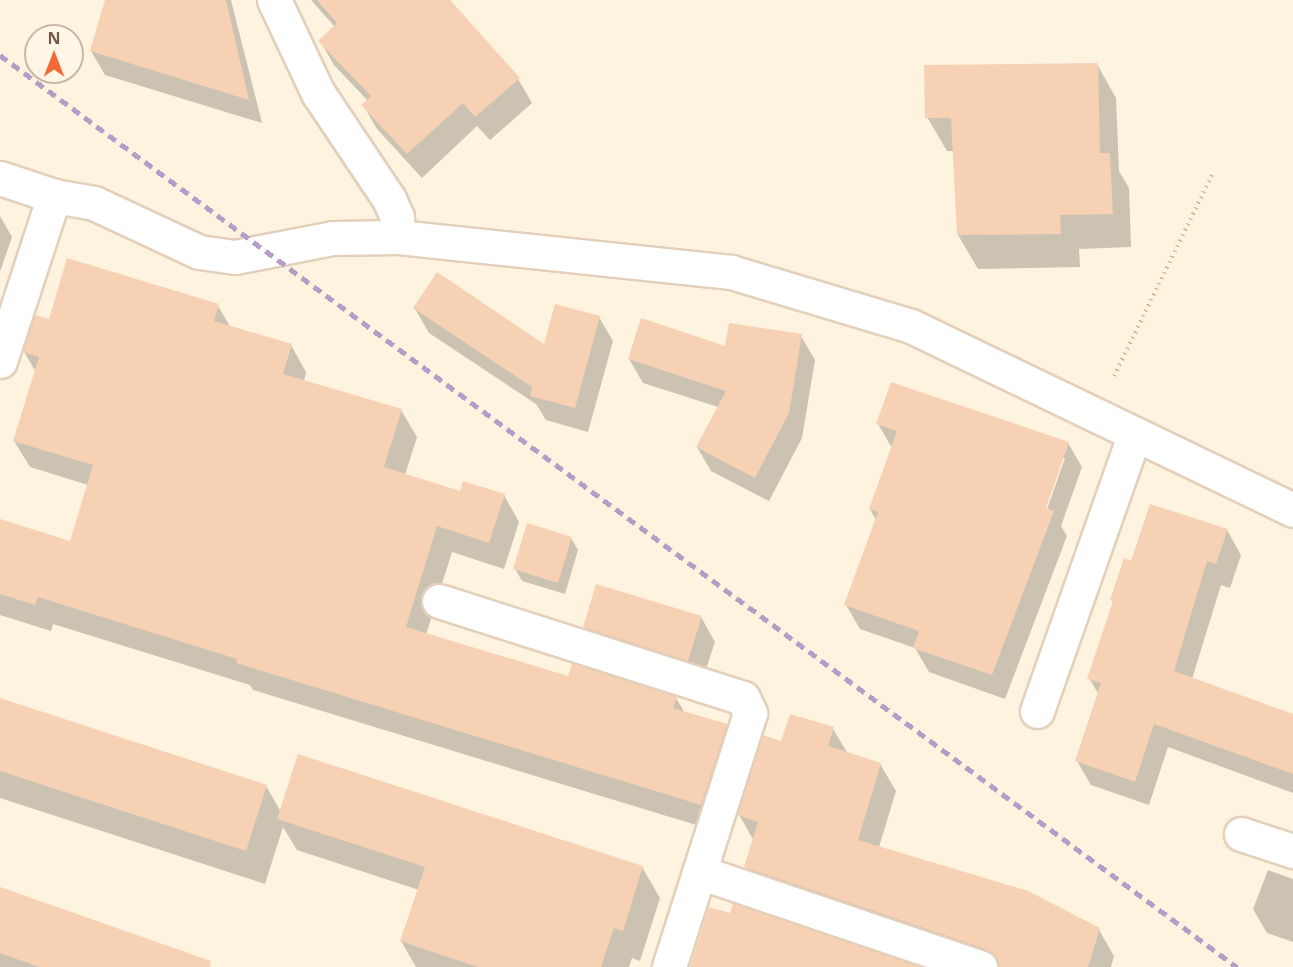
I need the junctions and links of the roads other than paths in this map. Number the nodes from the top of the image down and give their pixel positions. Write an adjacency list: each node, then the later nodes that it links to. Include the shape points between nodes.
1 (274, 0): 4 (street, via 318,93 389,199 397,217)
2 (0, 178): 3 (street)
3 (54, 196): 4 (street, via 94,203 199,252 235,256 333,238); 5 (street)
4 (398, 237): 6 (street, via 731,272 911,326)
5 (0, 362)
6 (1134, 436): 7 (street); 9 (street)
7 (1293, 510)
8 (439, 602): 12 (street, via 743,698 750,713)
9 (1037, 711)
10 (1241, 834): 11 (street)
11 (1293, 850)
12 (699, 873): 13 (street); 14 (street)
13 (669, 967)
14 (980, 967)

